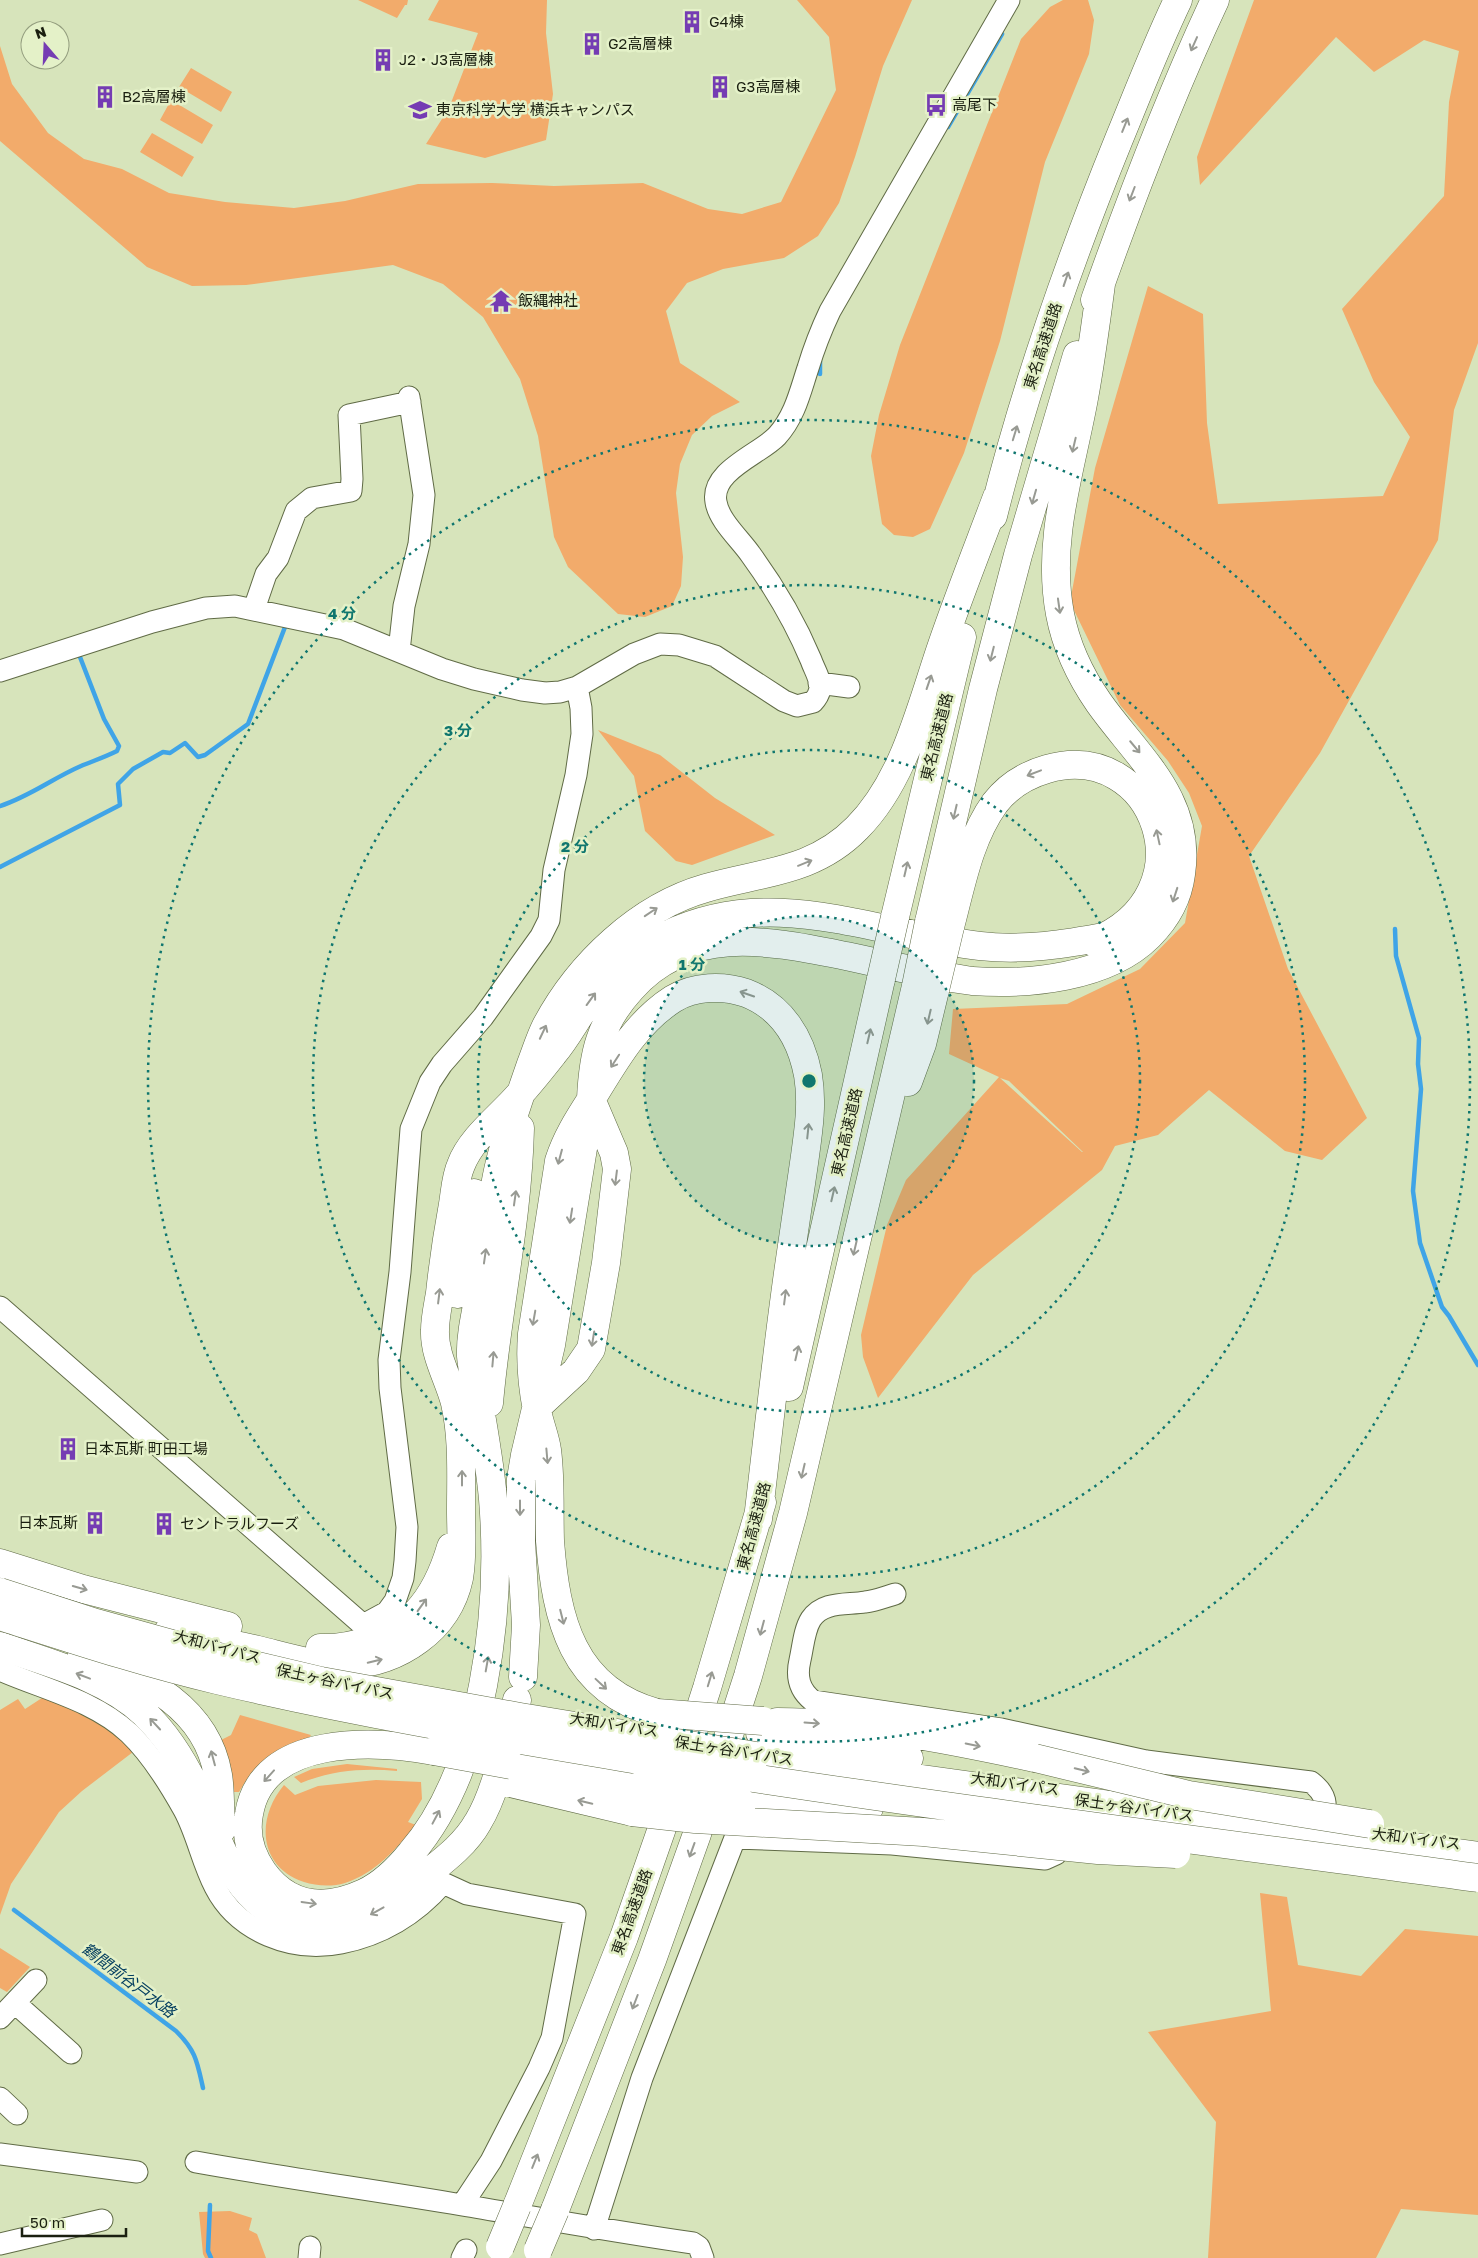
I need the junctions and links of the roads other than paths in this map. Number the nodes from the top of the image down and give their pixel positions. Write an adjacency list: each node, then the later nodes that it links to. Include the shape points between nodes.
1 (1009, 0): 9 (street, via 834,304 820,333 790,420 766,446 732,468 717,489 718,512 793,620)
2 (1178, 0): 5 (highway, 東名高速道路, one-way to 2, via 1040,353 1078,244)
3 (1215, 0): 4 (highway, one-way to 4, via 1164,114)
4 (1101, 284): 12 (highway, one-way to 12, via 1018,554 984,689); 14 (highway, one-way to 14, via 1084,398 1061,503 1056,556 1057,594 1068,646 1080,672 1099,703 1159,780 1173,805 1181,830 1184,857 1180,881 1168,912 1140,944 1120,957 1056,978 1024,981 950,978 770,942 723,942 681,952 640,978 606,1022 596,1047)
5 (998, 497): 13 (highway, one-way to 5, via 548,1022 589,966 633,925 686,894 786,870 810,861 835,847 870,815 883,797 914,728 961,590); 21 (highway, 東名高速道路, one-way to 5, bridge, via 939,728)
6 (254, 609): 7 (street, via 344,629); 7 (street, via 296,511 312,498 351,491 349,415 409,400 424,494 419,544 404,606); 8 (street, via 235,606 206,608)
7 (399, 651): 10 (street, via 442,669 515,689 545,693)
8 (0, 671)
9 (819, 683): 10 (street, via 813,702 797,706 715,656 679,645 660,644 634,654); 11 (street)
10 (577, 687): 15 (street, via 582,734 554,870 549,920 483,1017 430,1082 411,1129 390,1360 390,1388 407,1527 403,1578 395,1601 386,1612 363,1625)
11 (849, 687)
12 (940, 925): 13 (highway, one-way to 12, via 610,977 646,946 696,923 745,912 779,912 825,916 956,943 1019,949 1109,936 1142,909 1153,890 1161,854 1158,833 1150,813 1128,783 1099,768 1081,764 1061,765 1030,774 1008,788 982,824); 63 (highway, one-way to 63, bridge, via 870,1184 794,1513 748,1676 655,1951)
13 (520, 1094): 16 (highway, one-way to 13, via 499,1166); 17 (highway, one-way to 13, via 437,1350 435,1331 460,1166 469,1149); 19 (highway, one-way to 13, via 494,1345 519,1168)
14 (591, 1099): 18 (highway, one-way to 18, via 566,1139 559,1161 530,1355); 18 (highway, one-way to 18, via 617,1168 606,1263 591,1349 576,1371); 21 (highway, one-way to 14, via 809,1128 810,1095 804,1057 789,1025 776,1010 750,995 726,988 705,988 680,995 657,1009 618,1056)
15 (0, 1307)
16 (462, 1354): 17 (highway); 19 (highway)
17 (461, 1398): 19 (highway)
18 (536, 1408): 22 (highway, one-way to 22, via 521,1479); 34 (highway, one-way to 34, via 547,1450 555,1585 567,1634 584,1666 610,1692)
19 (473, 1444): 20 (highway, one-way to 19); 36 (highway, one-way to 19, via 310,1752 273,1770 252,1801 248,1819 251,1848 265,1875 293,1899 307,1903 325,1904 365,1893 400,1866 431,1826 448,1795 462,1760 487,1667 496,1578 492,1494)
20 (461, 1510): 23 (highway, one-way to 20, via 83,1589 300,1645 344,1647 384,1634 416,1613 446,1567); 29 (highway, one-way to 20, via 322,1664 348,1665 384,1659 416,1643 449,1606 462,1557)
21 (758, 1520): 62 (highway, 東名高速道路, one-way to 21, bridge, via 617,1955 661,1831)
22 (521, 1541): 33 (highway, via 526,1625); 47 (highway, via 513,1631 490,1747 464,1818)
23 (0, 1563)
24 (0, 1579): 29 (highway, 大和バイパス)
25 (0, 1592): 43 (highway, 保土ヶ谷バイパス, bridge, via 96,1624 219,1657 321,1681 520,1718 756,1756)
26 (895, 1594): 39 (street, via 866,1602 828,1606 817,1612 807,1627 797,1673 800,1685 813,1701 992,1728 1146,1761 1311,1782 1321,1790 1326,1802)
27 (0, 1616): 44 (highway, 保土ヶ谷バイパス, bridge, via 93,1646 214,1679 516,1740 748,1777)
28 (0, 1623): 31 (highway)
29 (155, 1630): 33 (highway, 大和バイパス, via 322,1673 450,1697)
30 (0, 1646): 45 (highway, one-way to 30, via 223,1855 182,1761 157,1726 126,1699 91,1679)
31 (76, 1649): 36 (highway, via 212,1688 314,1712); 45 (highway, one-way to 31, via 224,1838 218,1775 211,1748 188,1712 156,1688)
32 (0, 1670): 58 (street, via 99,1711 129,1733 156,1765 184,1810 216,1889 230,1909 271,1937 309,1947 357,1940 407,1915 443,1883 466,1894 575,1914 552,2038 491,2161)
33 (522, 1696): 34 (highway, 大和バイパス); 47 (highway, via 479,1821 467,1839)
34 (653, 1722): 35 (highway, 大和バイパス)
35 (760, 1734): 39 (highway, 大和バイパス, via 1086,1794); 41 (highway, one-way to 41, bridge, via 815,1723 953,1740 1190,1794)
36 (434, 1750): 37 (highway)
37 (510, 1766): 38 (highway); 38 (highway, one-way to 37)
38 (637, 1790): 40 (highway, via 744,1795 869,1808); 44 (highway, bridge, via 695,1820 922,1832 1098,1850)
39 (1324, 1827): 42 (highway, 大和バイパス)
40 (1060, 1837): 48 (highway); 60 (street, via 1056,1854 1045,1859 892,1844 735,1838 642,2078)
41 (1478, 1842)
42 (1478, 1847)
43 (1478, 1856)
44 (1333, 1859): 46 (highway, 保土ヶ谷バイパス, bridge)
45 (235, 1874): 47 (highway, one-way to 45, via 376,1913 325,1928 301,1926 282,1919 254,1898)
46 (1478, 1878)
47 (416, 1883)
48 (1478, 1889)
49 (36, 1980): 50 (street)
50 (14, 2003): 51 (street); 52 (street)
51 (0, 2018)
52 (70, 2052)
53 (0, 2098): 54 (street)
54 (17, 2114)
55 (0, 2154): 57 (street)
56 (196, 2162): 58 (street)
57 (136, 2172)
58 (462, 2205): 60 (street)
59 (102, 2220): 61 (street)
60 (594, 2229): 64 (street, via 694,2243)
61 (0, 2244)
62 (498, 2253)
63 (537, 2254)
64 (703, 2258)

